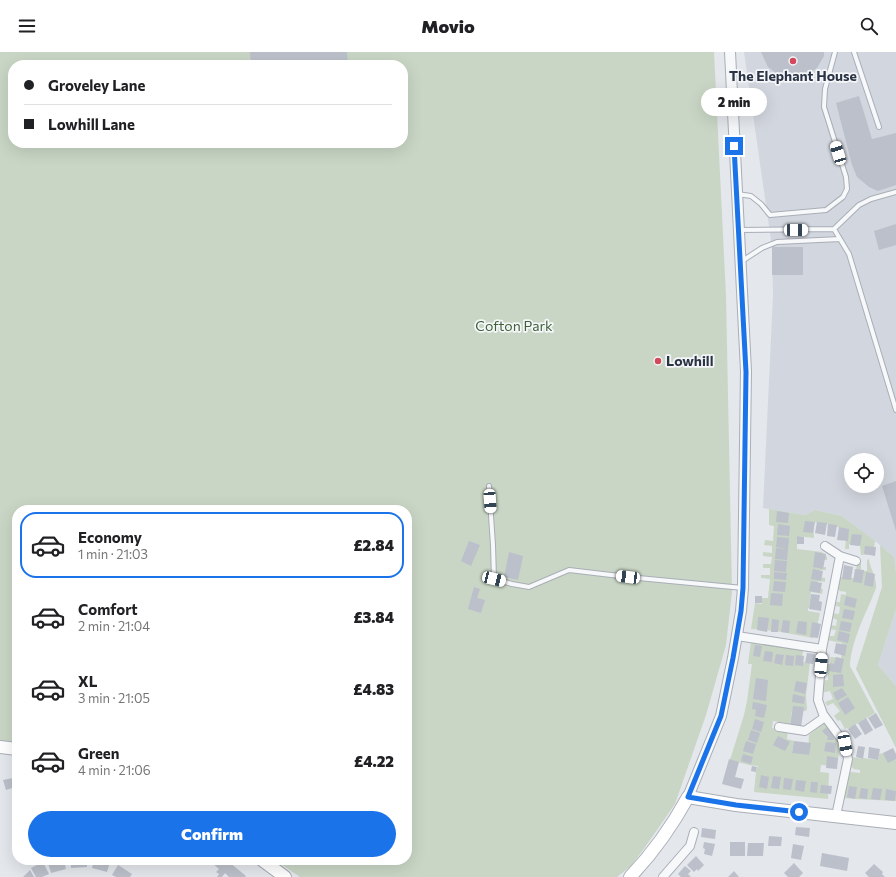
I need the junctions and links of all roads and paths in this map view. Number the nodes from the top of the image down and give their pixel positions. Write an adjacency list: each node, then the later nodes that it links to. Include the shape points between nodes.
1 (730, 52): 6 (street)
2 (835, 52): 6 (lane, via 825,89 824,107 846,177 847,189 843,197 826,210 770,215 752,196)
3 (854, 52): 4 (lane)
4 (878, 127)
5 (896, 192): 7 (lane, via 859,205)
6 (736, 194): 8 (street)
7 (834, 229): 8 (lane); 9 (lane)
8 (738, 230): 10 (street)
9 (840, 239): 10 (lane, via 777,242); 11 (lane, via 849,254)
10 (740, 262): 16 (street, via 746,372)
11 (896, 410)
12 (490, 486): 16 (lane, via 494,579 529,587 569,570)
13 (825, 546): 14 (street)
14 (840, 556): 15 (street); 18 (street)
15 (856, 561)
16 (743, 588): 17 (street)
17 (737, 636): 18 (street); 23 (street, via 721,716)
18 (822, 649): 19 (street, via 818,700)
19 (826, 717): 20 (street, via 805,732); 24 (street, via 845,744 848,759)
20 (779, 726)
21 (0, 747): 22 (main road)
22 (12, 748)
23 (688, 797): 24 (main road); 30 (main road, via 661,842)
24 (836, 816): 25 (main road)
25 (896, 823)
26 (694, 832): 28 (street, via 690,846)
27 (269, 865): 29 (main road)
28 (665, 876)
29 (285, 877)
30 (630, 877)

